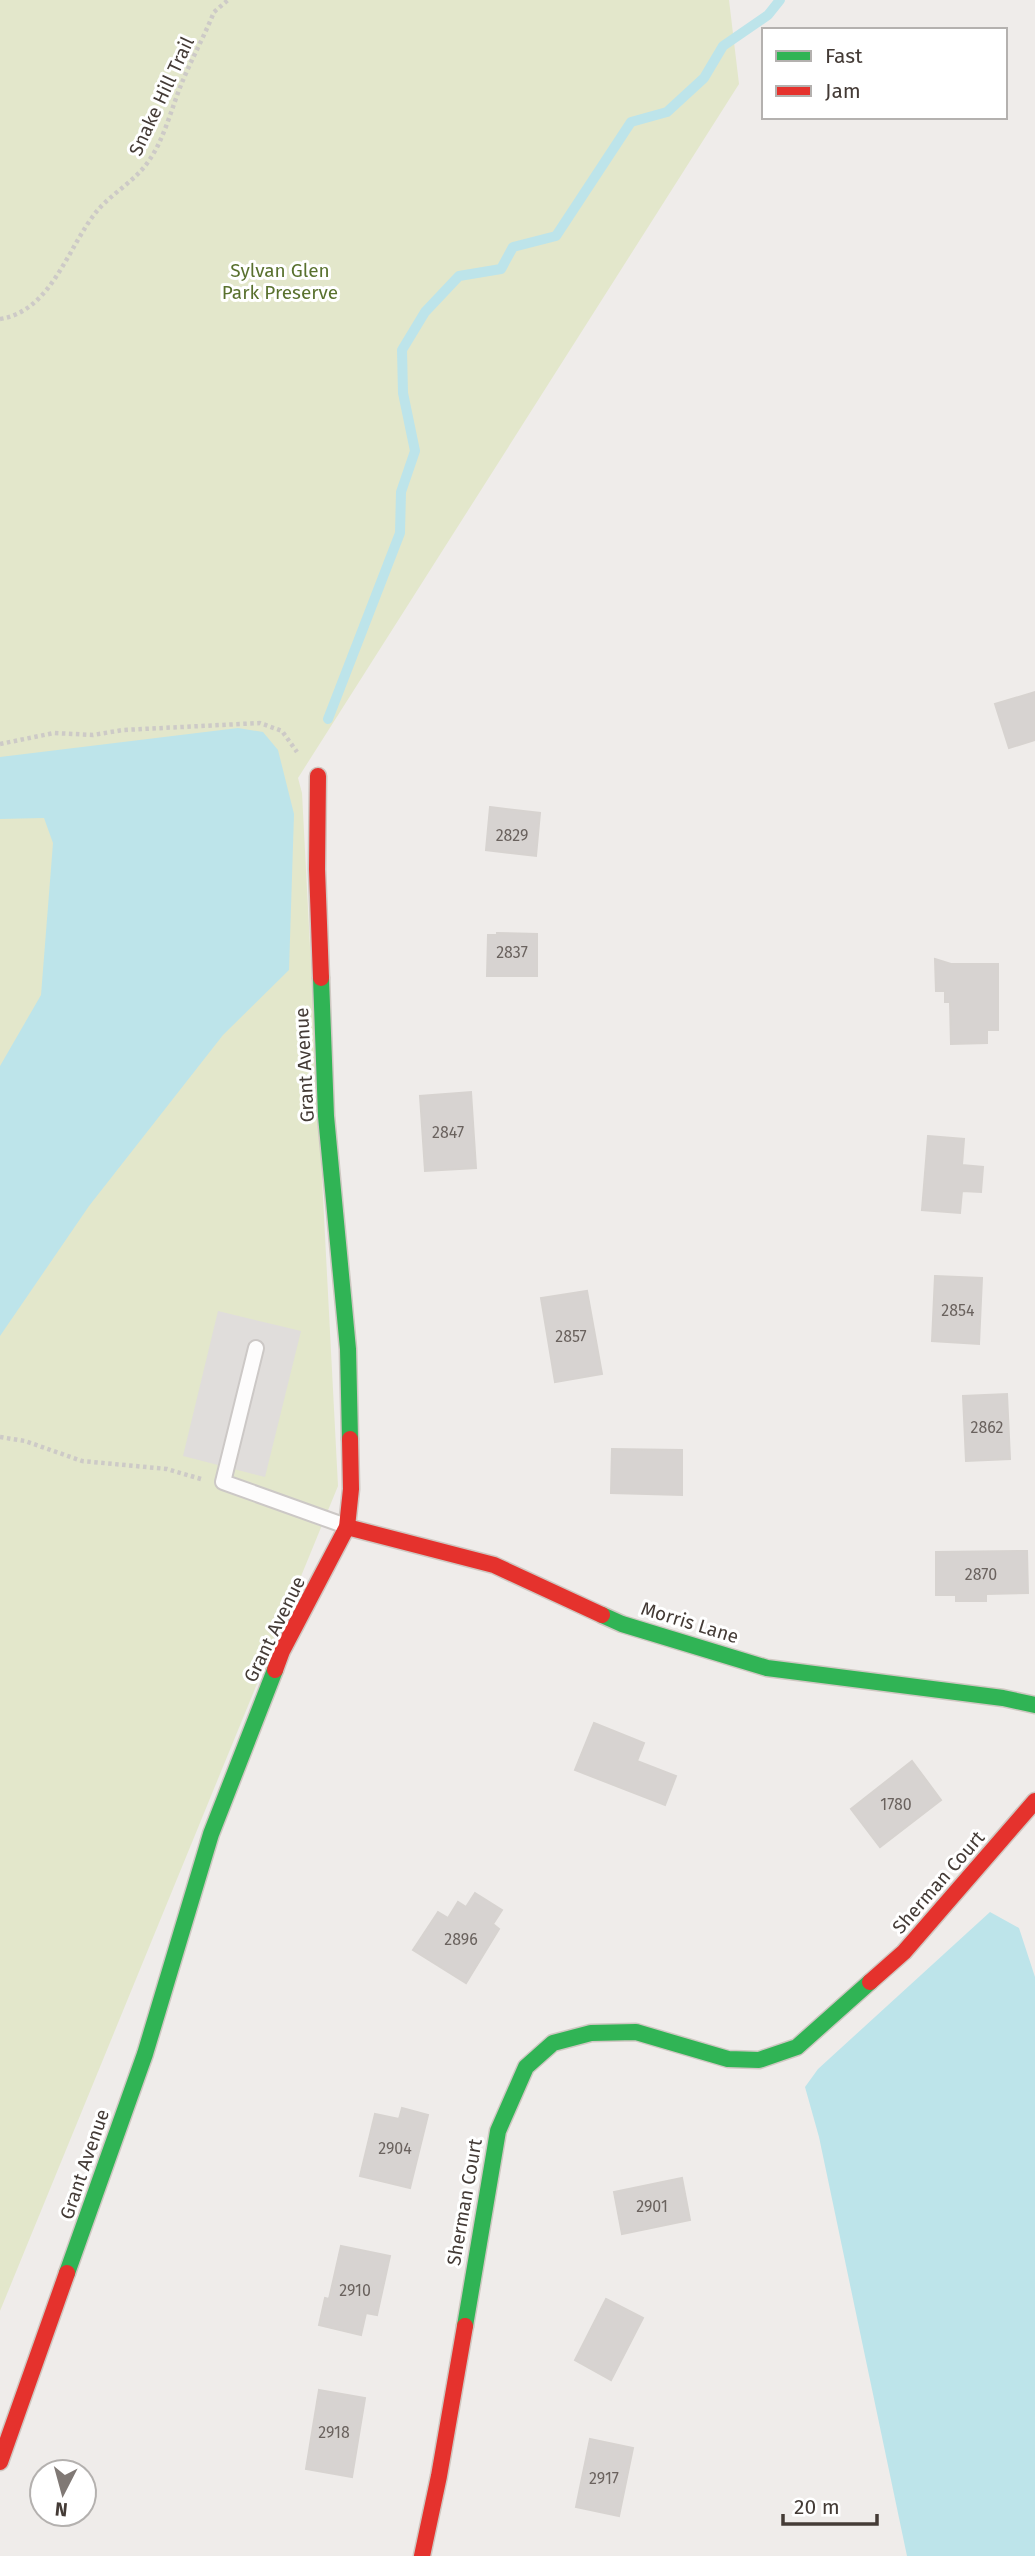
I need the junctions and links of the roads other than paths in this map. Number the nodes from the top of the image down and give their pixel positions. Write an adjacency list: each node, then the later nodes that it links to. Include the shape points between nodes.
1 (318, 776): 3 (street, Grant Avenue, via 326,1116 348,1349 351,1489)
2 (256, 1348): 3 (lane, via 223,1482)
3 (347, 1527): 4 (street, Morris Lane, via 494,1564 622,1623 767,1668); 6 (street, Grant Avenue, via 282,1651 211,1834 145,2054)
4 (1035, 1706)
5 (1035, 1801): 7 (street, Sherman Court, via 904,1952 797,2047 759,2060 728,2059 636,2032 591,2032 553,2043 526,2067 498,2131)
6 (0, 2462)
7 (422, 2556)

